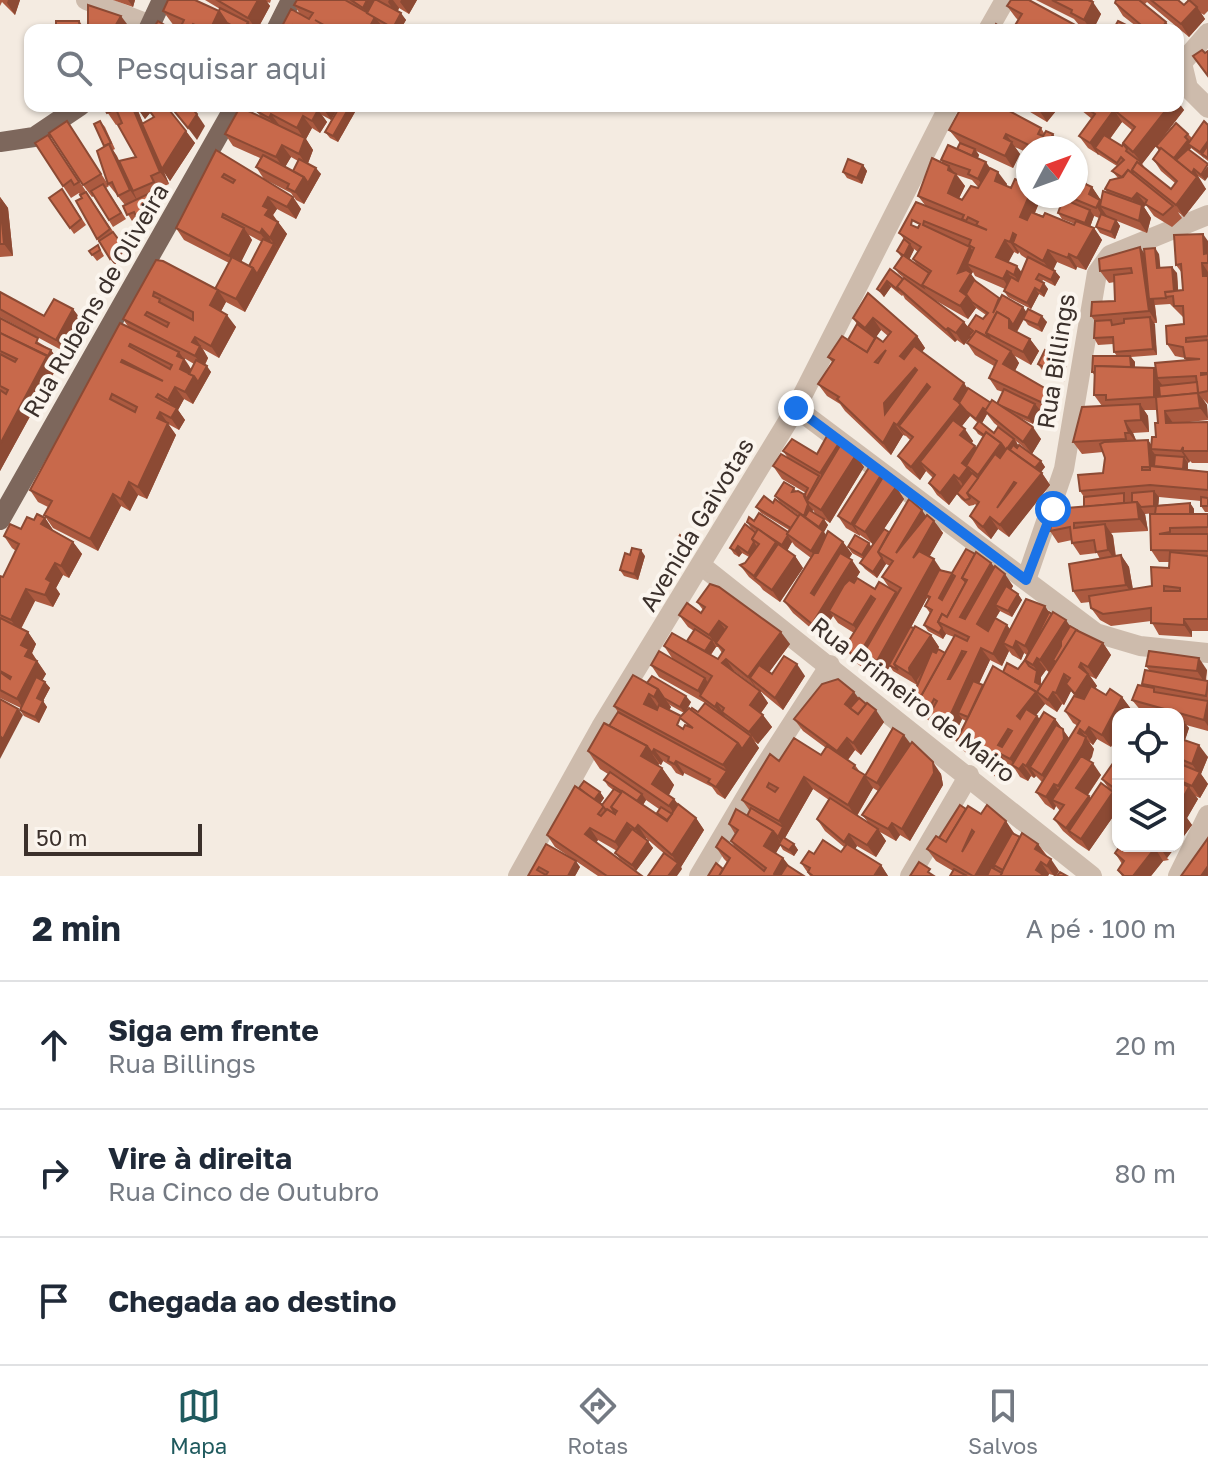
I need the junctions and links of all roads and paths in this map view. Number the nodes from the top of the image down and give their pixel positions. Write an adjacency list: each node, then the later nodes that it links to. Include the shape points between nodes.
1 (86, 0): 5 (street)
2 (162, 0): 6 (main road)
3 (291, 0): 7 (main road)
4 (1005, 0): 8 (street)
5 (143, 24)
6 (151, 24)
7 (279, 24)
8 (991, 24)
9 (1208, 33): 10 (street)
10 (1184, 61)
11 (1184, 71): 12 (street, via 1188,88)
12 (1208, 108)
13 (71, 112): 16 (main road, via 34,137)
14 (232, 112): 19 (main road, Rua Rubens de Oliveira)
15 (946, 112): 18 (street, Avenida Gaivotas)
16 (0, 142)
17 (1208, 215): 21 (street, Rua Billings, via 1110,255 1097,273 1064,469)
18 (796, 408): 20 (street, Avenida Gaivotas); 21 (street)
19 (0, 520)
20 (702, 566): 23 (street, Rua Primeiro de Mairo); 27 (street, Avenida Gaivotas, via 601,727)
21 (1026, 580): 22 (street, via 1096,633 1140,646)
22 (1208, 653)
23 (830, 665): 24 (street, Rua Primeiro de Mairo); 28 (street)
24 (969, 775): 26 (street, Rua Primeiro de Mairo); 29 (street)
25 (1208, 815): 30 (street)
26 (1079, 872)
27 (518, 876)
28 (699, 876)
29 (910, 876)
30 (1178, 876)

